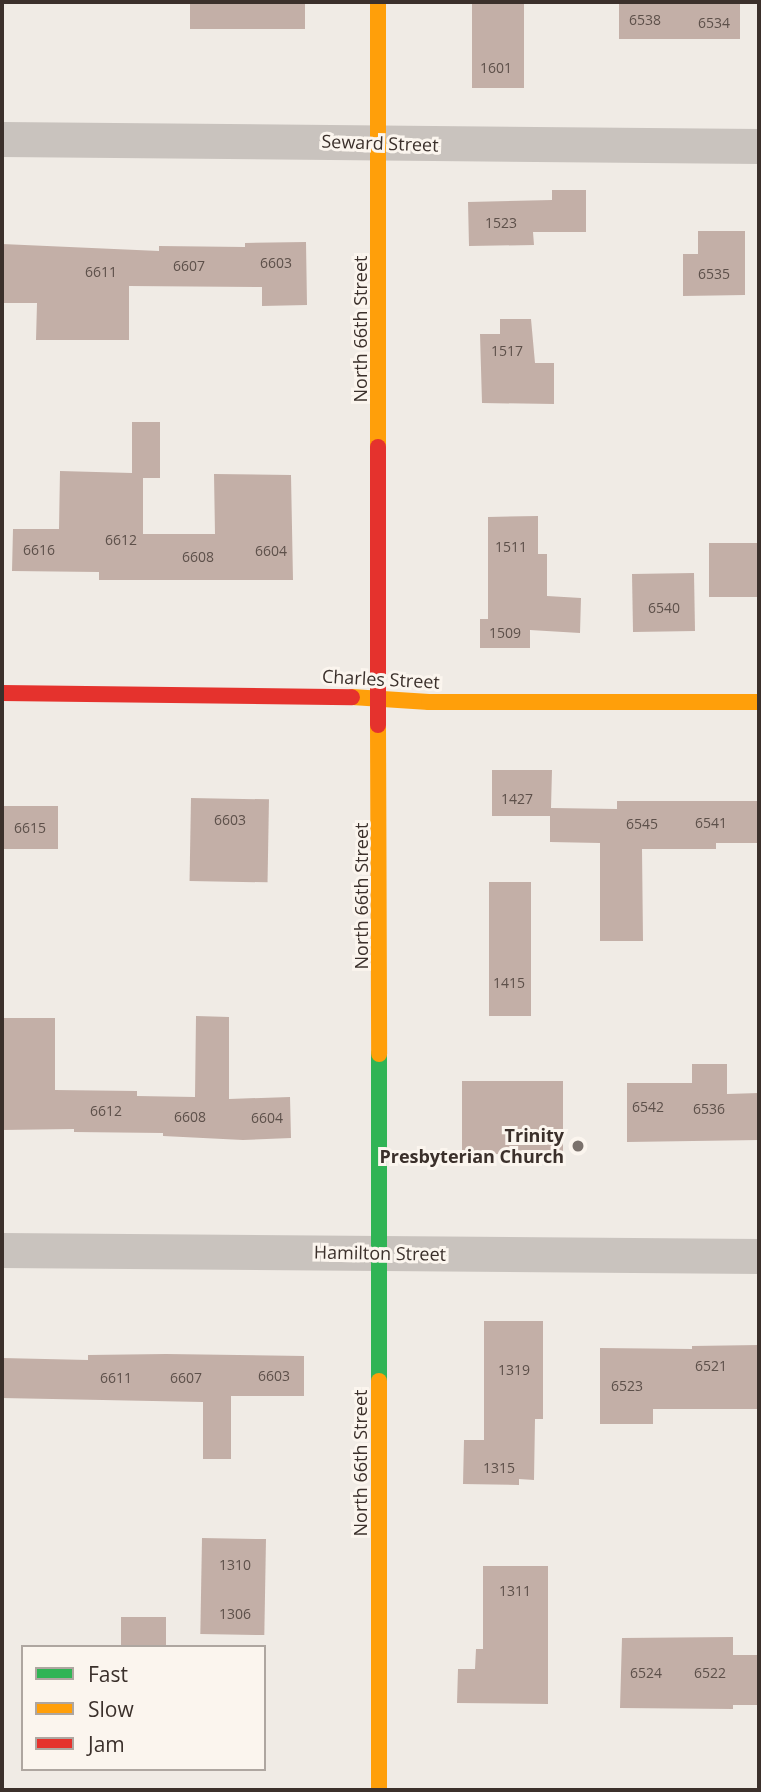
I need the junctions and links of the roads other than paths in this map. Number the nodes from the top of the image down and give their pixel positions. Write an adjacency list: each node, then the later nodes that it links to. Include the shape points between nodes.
1 (378, 2): 3 (street, North 66th Street)
2 (2, 139): 3 (street, Seward Street)
3 (380, 142): 4 (street, Seward Street); 6 (street, North 66th Street)
4 (759, 146)
5 (2, 693): 6 (street, Charles Street)
6 (380, 699): 7 (street, Charles Street); 9 (street, North 66th Street)
7 (759, 702)
8 (2, 1250): 9 (street, Hamilton Street)
9 (380, 1253): 10 (street, Hamilton Street); 11 (street, North 66th Street)
10 (759, 1256)
11 (379, 1790)

